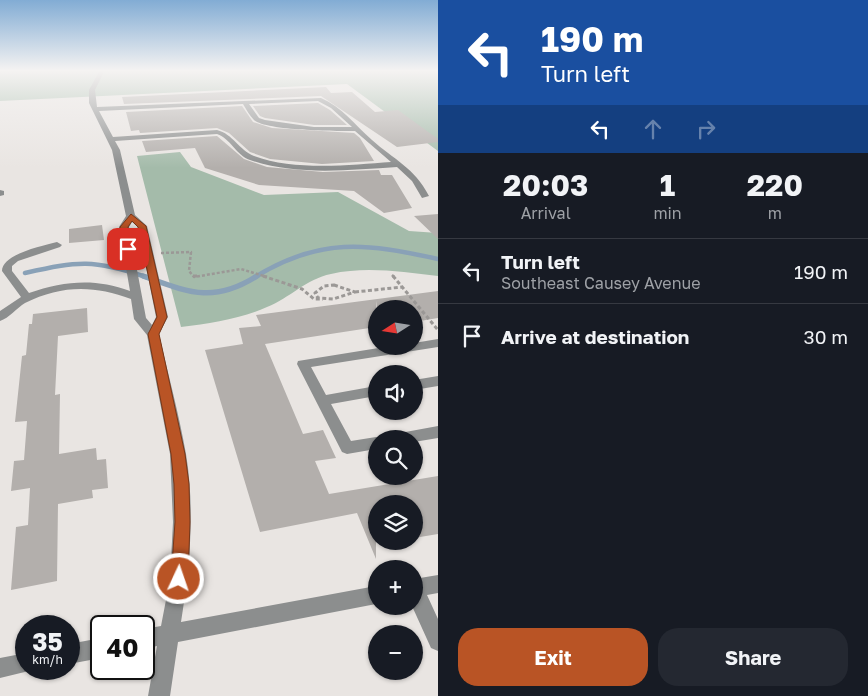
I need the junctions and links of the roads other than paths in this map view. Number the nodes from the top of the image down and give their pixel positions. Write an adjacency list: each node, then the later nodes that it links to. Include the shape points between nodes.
1 (93, 102): 5 (street)
2 (234, 102): 5 (street)
3 (244, 102): 6 (street, via 257,119 264,122 314,129)
4 (324, 102): 6 (street)
5 (95, 109): 7 (street)
6 (358, 129): 8 (street)
7 (111, 139): 8 (street, via 211,132 229,136 242,154 276,164); 10 (street, via 120,161)
8 (400, 164): 9 (street)
9 (425, 196)
10 (131, 216): 12 (street, via 124,227); 15 (street, via 142,226 162,317)
11 (58, 245): 13 (street, via 14,259 7,265 7,271)
12 (135, 292): 13 (street, via 103,286 58,288); 15 (street, via 140,319)
13 (27, 298): 14 (street)
14 (0, 317)
15 (154, 334): 28 (street, via 181,484 179,579)
16 (438, 343): 20 (street, via 303,364)
17 (438, 381): 18 (street)
18 (423, 384)
19 (368, 392): 20 (street)
20 (322, 401): 23 (street, via 347,448)
21 (438, 432): 22 (street)
22 (423, 435)
23 (368, 444)
24 (438, 584): 25 (street)
25 (423, 587)
26 (368, 597): 28 (street)
27 (423, 608): 30 (street)
28 (169, 634): 29 (street); 33 (street)
29 (155, 637)
30 (438, 641)
31 (15, 665): 32 (street)
32 (0, 668)
33 (159, 696)

